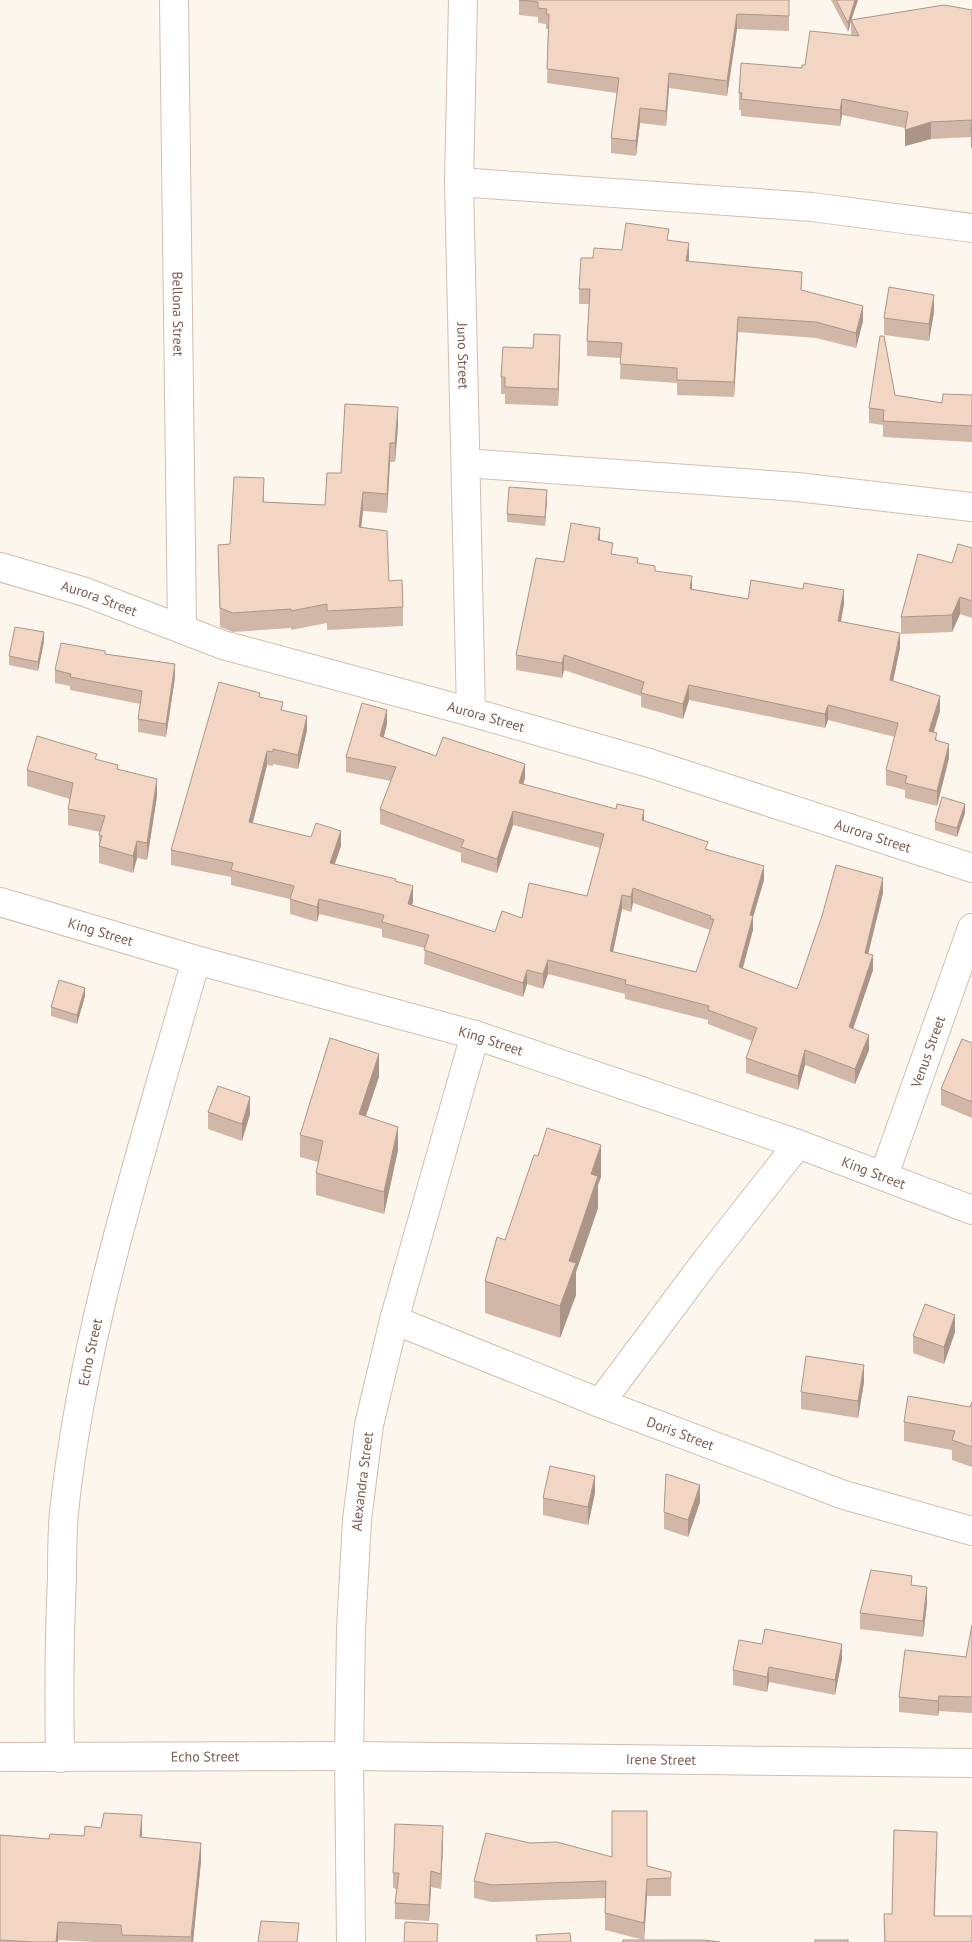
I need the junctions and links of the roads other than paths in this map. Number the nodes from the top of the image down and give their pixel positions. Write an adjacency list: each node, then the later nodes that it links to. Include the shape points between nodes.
1 (174, 0): 8 (street, Bellona Street)
2 (463, 0): 3 (street, Juno Street)
3 (459, 182): 4 (street, via 812,207); 5 (street, Juno Street)
4 (972, 228)
5 (466, 463): 6 (street, via 797,487); 9 (street, Juno Street)
6 (972, 507)
7 (0, 567): 8 (street, Aurora Street, via 85,592)
8 (182, 628): 9 (street, Aurora Street, via 222,645)
9 (471, 712): 10 (street, Aurora Street, via 649,763)
10 (972, 868)
11 (0, 902): 13 (street, King Street)
12 (972, 928): 16 (street, Venus Street)
13 (196, 960): 14 (street, King Street); 23 (street, Echo Street, via 118,1241 89,1357 76,1431 64,1514 59,1650)
14 (475, 1035): 15 (street, King Street); 18 (street, Alexandra Street)
15 (798, 1144): 16 (street, King Street); 19 (street)
16 (884, 1175): 17 (street, King Street)
17 (972, 1210)
18 (394, 1320): 19 (street, Doris Street); 21 (street, Alexandra Street, via 369,1425 357,1520)
19 (600, 1403): 20 (street, Doris Street, via 844,1495)
20 (972, 1531)
21 (349, 1756): 23 (street, Echo Street); 24 (street, Irene Street); 25 (street, Alexandra Street)
22 (0, 1757): 23 (street, Echo Street)
23 (60, 1758)
24 (972, 1763)
25 (351, 1942)

